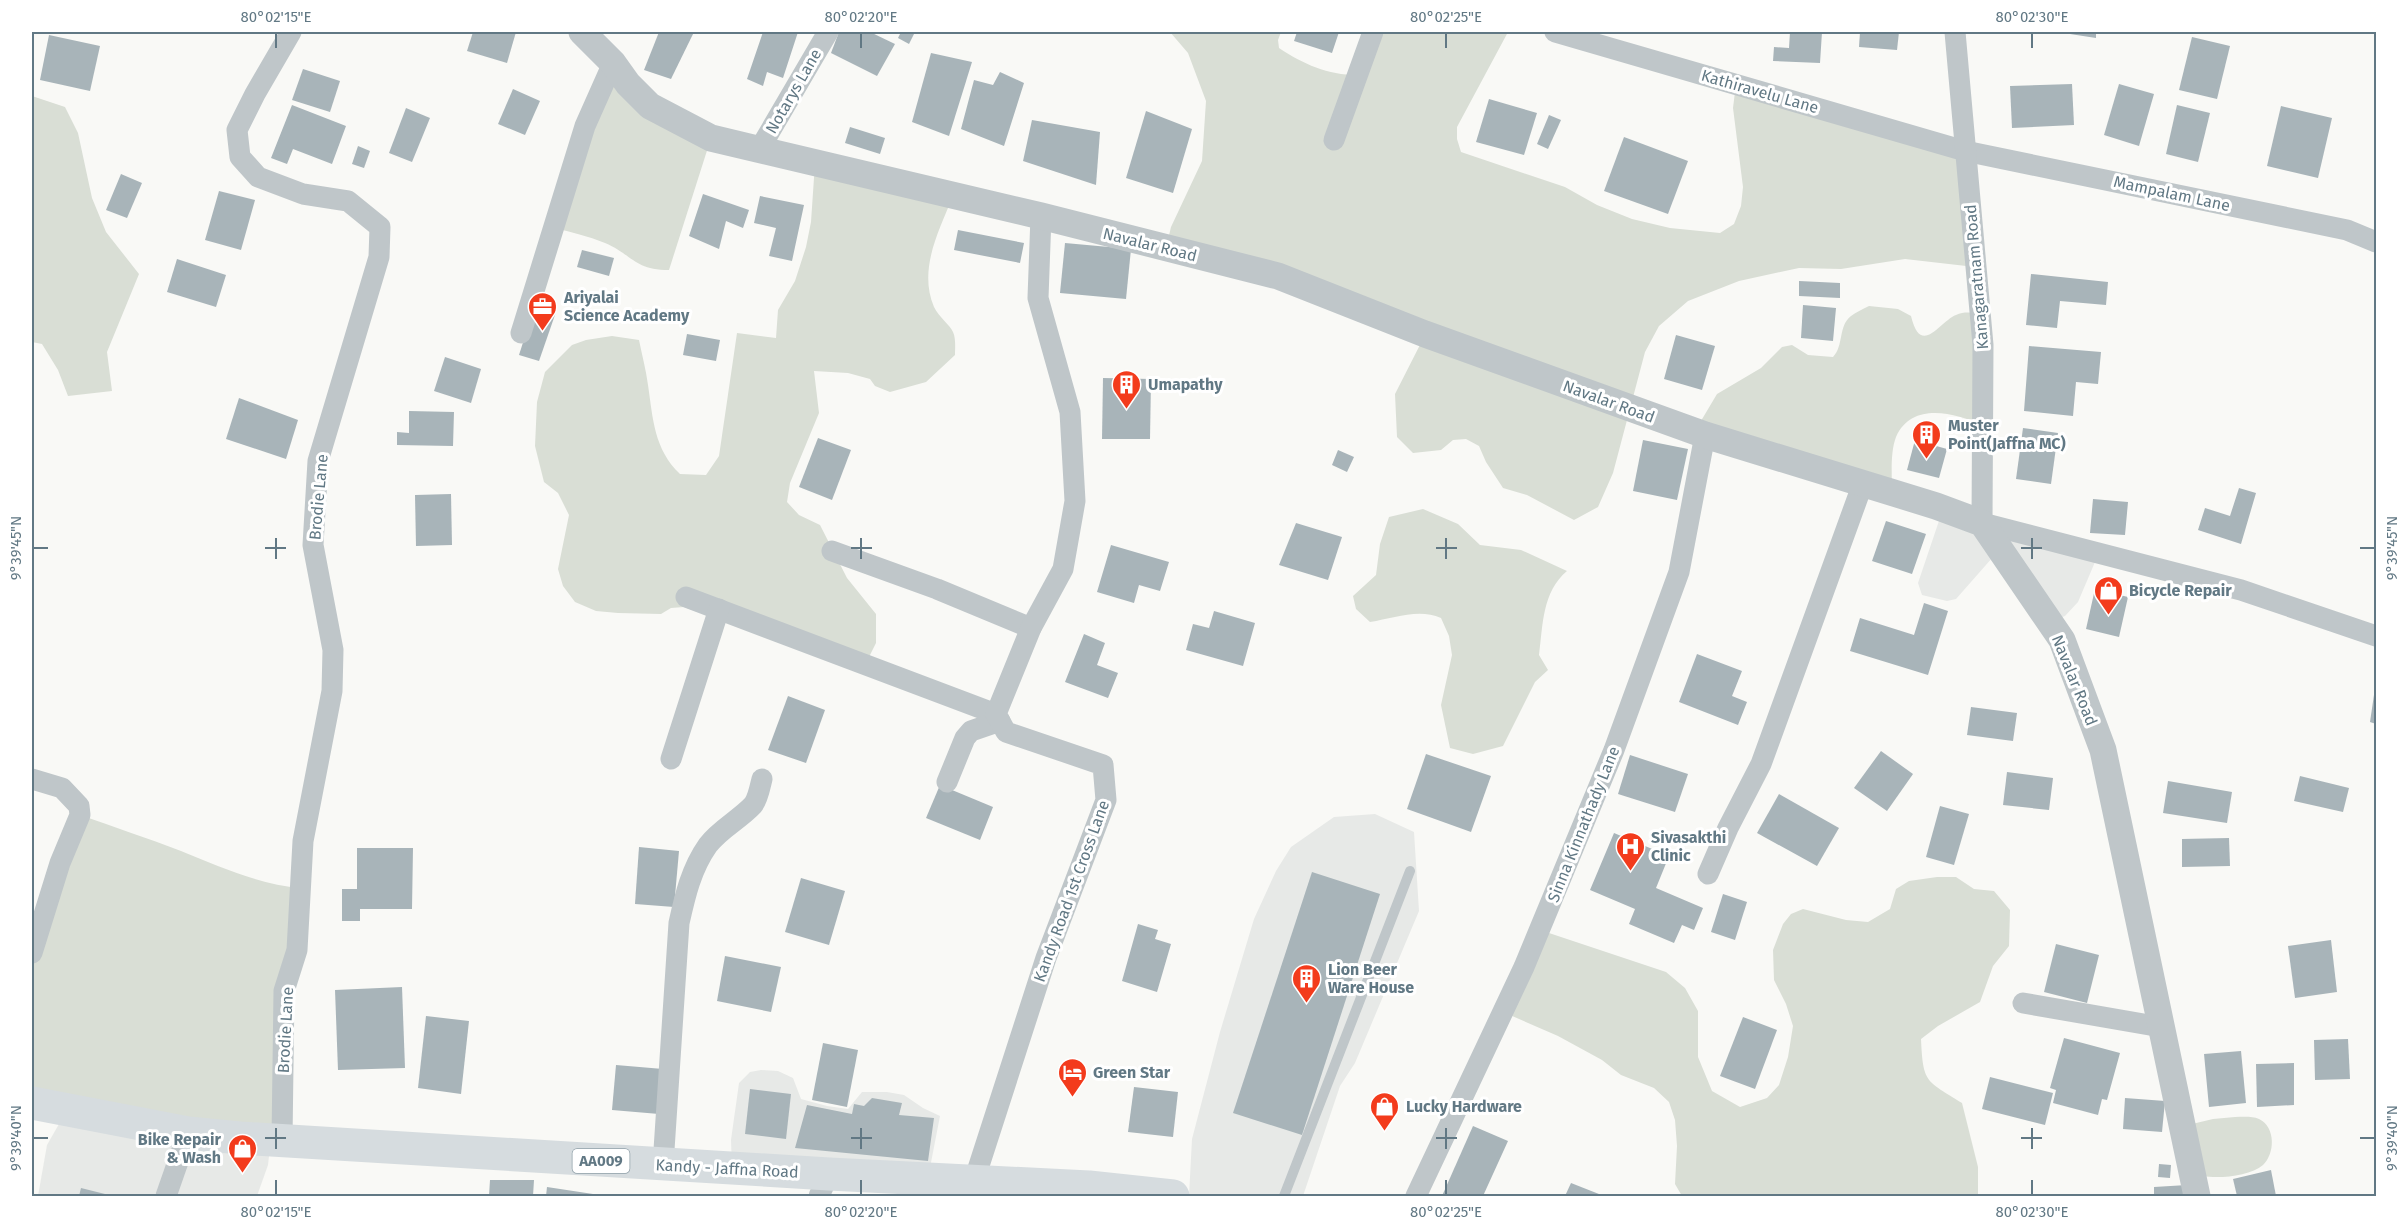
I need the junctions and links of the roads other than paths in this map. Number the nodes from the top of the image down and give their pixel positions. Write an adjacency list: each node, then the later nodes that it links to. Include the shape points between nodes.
1 (291, 32): 34 (street, Brodie Lane, via 237,130 240,158 258,177 303,194 348,201 380,227 379,257 318,461 313,545 333,650 332,691 303,841 297,950 284,991)
2 (582, 32): 7 (street, Navalar Road)
3 (828, 32): 9 (street, Notarys Lane)
4 (1373, 32): 8 (street)
5 (1555, 32): 10 (street, Kathiravelu Lane)
6 (1955, 32): 10 (street, Kanagaratnam Road)
7 (613, 63): 9 (street, Navalar Road, via 650,106 711,138); 13 (street, via 585,126)
8 (1334, 140)
9 (759, 150): 11 (street, Navalar Road)
10 (1965, 151): 12 (street, Mampalam Lane, via 2347,230); 16 (street, Kanagaratnam Road, via 1983,345)
11 (1041, 216): 14 (street, Navalar Road, via 1278,276 1425,334); 20 (street, via 1038,298 1070,412 1075,501 1063,569)
12 (2376, 242)
13 (521, 333)
14 (1705, 435): 15 (street, Navalar Road); 41 (street, Sinna Kinnathady Lane, via 1679,572 1614,750 1524,967)
15 (1863, 483): 16 (street, Navalar Road); 28 (street, via 1761,764)
16 (1982, 523): 21 (street, via 2241,590); 31 (street, Navalar Road, via 2062,640 2103,750)
17 (832, 551): 20 (street)
18 (686, 597): 19 (street)
19 (719, 609): 22 (street); 23 (street)
20 (1031, 628): 22 (street)
21 (2376, 636)
22 (998, 717): 26 (street, via 965,738); 36 (street, Kandy Road 1st Cross Lane, via 1006,732 1103,765 1106,800 1046,958)
23 (671, 759)
24 (32, 779): 29 (street, via 62,788 79,806 80,815 60,863)
25 (762, 779): 35 (street, via 754,804 708,844 686,892 680,923)
26 (948, 782)
27 (1410, 871): 40 (lane)
28 (1708, 874)
29 (32, 953)
30 (2023, 1003): 31 (street)
31 (2161, 1027): 42 (street, Navalar Road)
32 (32, 1103): 33 (highway, Kandy - Jaffna Road / AA009)
33 (188, 1133): 34 (highway, Kandy - Jaffna Road / AA009); 38 (street)
34 (282, 1140): 35 (highway, Kandy - Jaffna Road / AA009)
35 (663, 1164): 37 (highway, Kandy - Jaffna Road / AA009)
36 (974, 1181): 37 (highway, Kandy - Jaffna Road / AA009); 39 (highway, Kandy - Jaffna Road / AA009, via 1089,1187)
37 (824, 1185)
38 (166, 1197)
39 (1173, 1197)
40 (1284, 1197)
41 (1416, 1197)
42 (2197, 1197)

